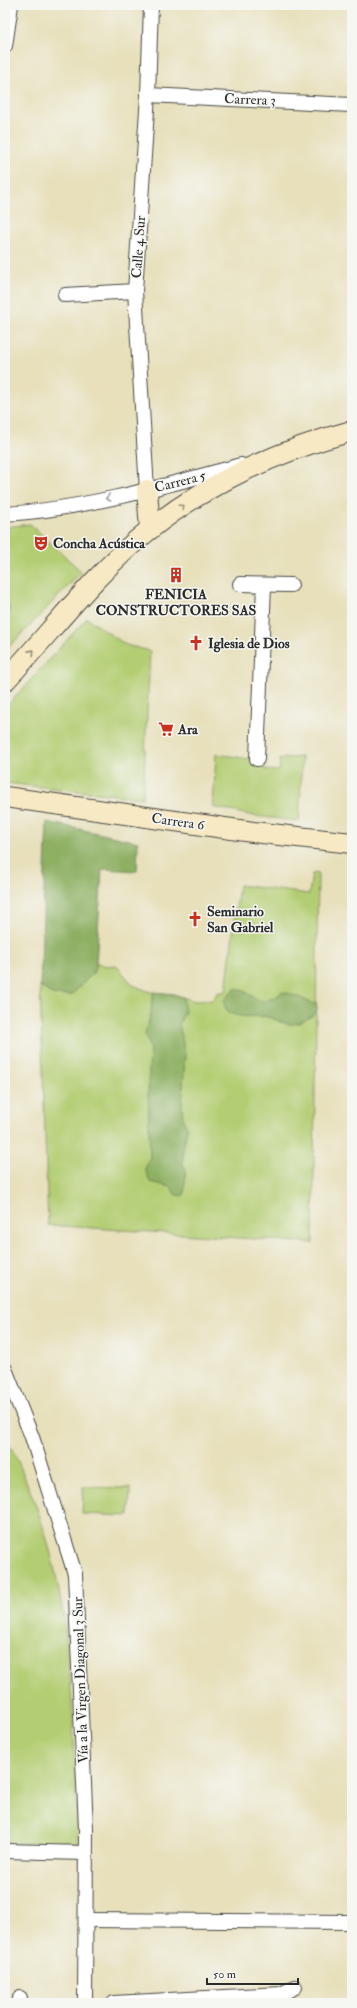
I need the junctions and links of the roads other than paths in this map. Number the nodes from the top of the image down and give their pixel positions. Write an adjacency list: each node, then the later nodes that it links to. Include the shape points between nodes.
1 (11, 5): 3 (street)
2 (151, 5): 4 (street, Calle 4 Sur)
3 (5, 46)
4 (148, 95): 5 (street, Carrera 3); 6 (street, Calle 4 Sur)
5 (352, 105)
6 (135, 291): 7 (street); 10 (street, Calle 4 Sur)
7 (65, 295)
8 (352, 431): 9 (main road, Carrera 5)
9 (269, 458): 10 (street, Carrera 5); 12 (main road, one-way to 9, via 201,495)
10 (147, 490): 11 (street, Carrera 5, one-way to 11, via 61,507); 12 (main road)
11 (5, 514)
12 (150, 529): 16 (main road, one-way to 12, via 114,561)
13 (240, 584): 14 (street)
14 (264, 585): 15 (street); 17 (street)
15 (291, 585)
16 (5, 681)
17 (257, 759)
18 (5, 796): 19 (main road, Carrera 6, via 253,832)
19 (352, 843)
20 (5, 1369): 22 (street, Vía a la Virgen Diagonal 3 Sur, via 32,1437 75,1574)
21 (5, 1851): 22 (street)
22 (85, 1853): 23 (street, Vía a la Virgen Diagonal 3 Sur)
23 (86, 1920): 24 (street); 26 (street, Vía a la Virgen Diagonal 3 Sur)
24 (352, 1922)
25 (295, 1987): 27 (street, via 280,1994)
26 (85, 2003)
27 (114, 2003)

